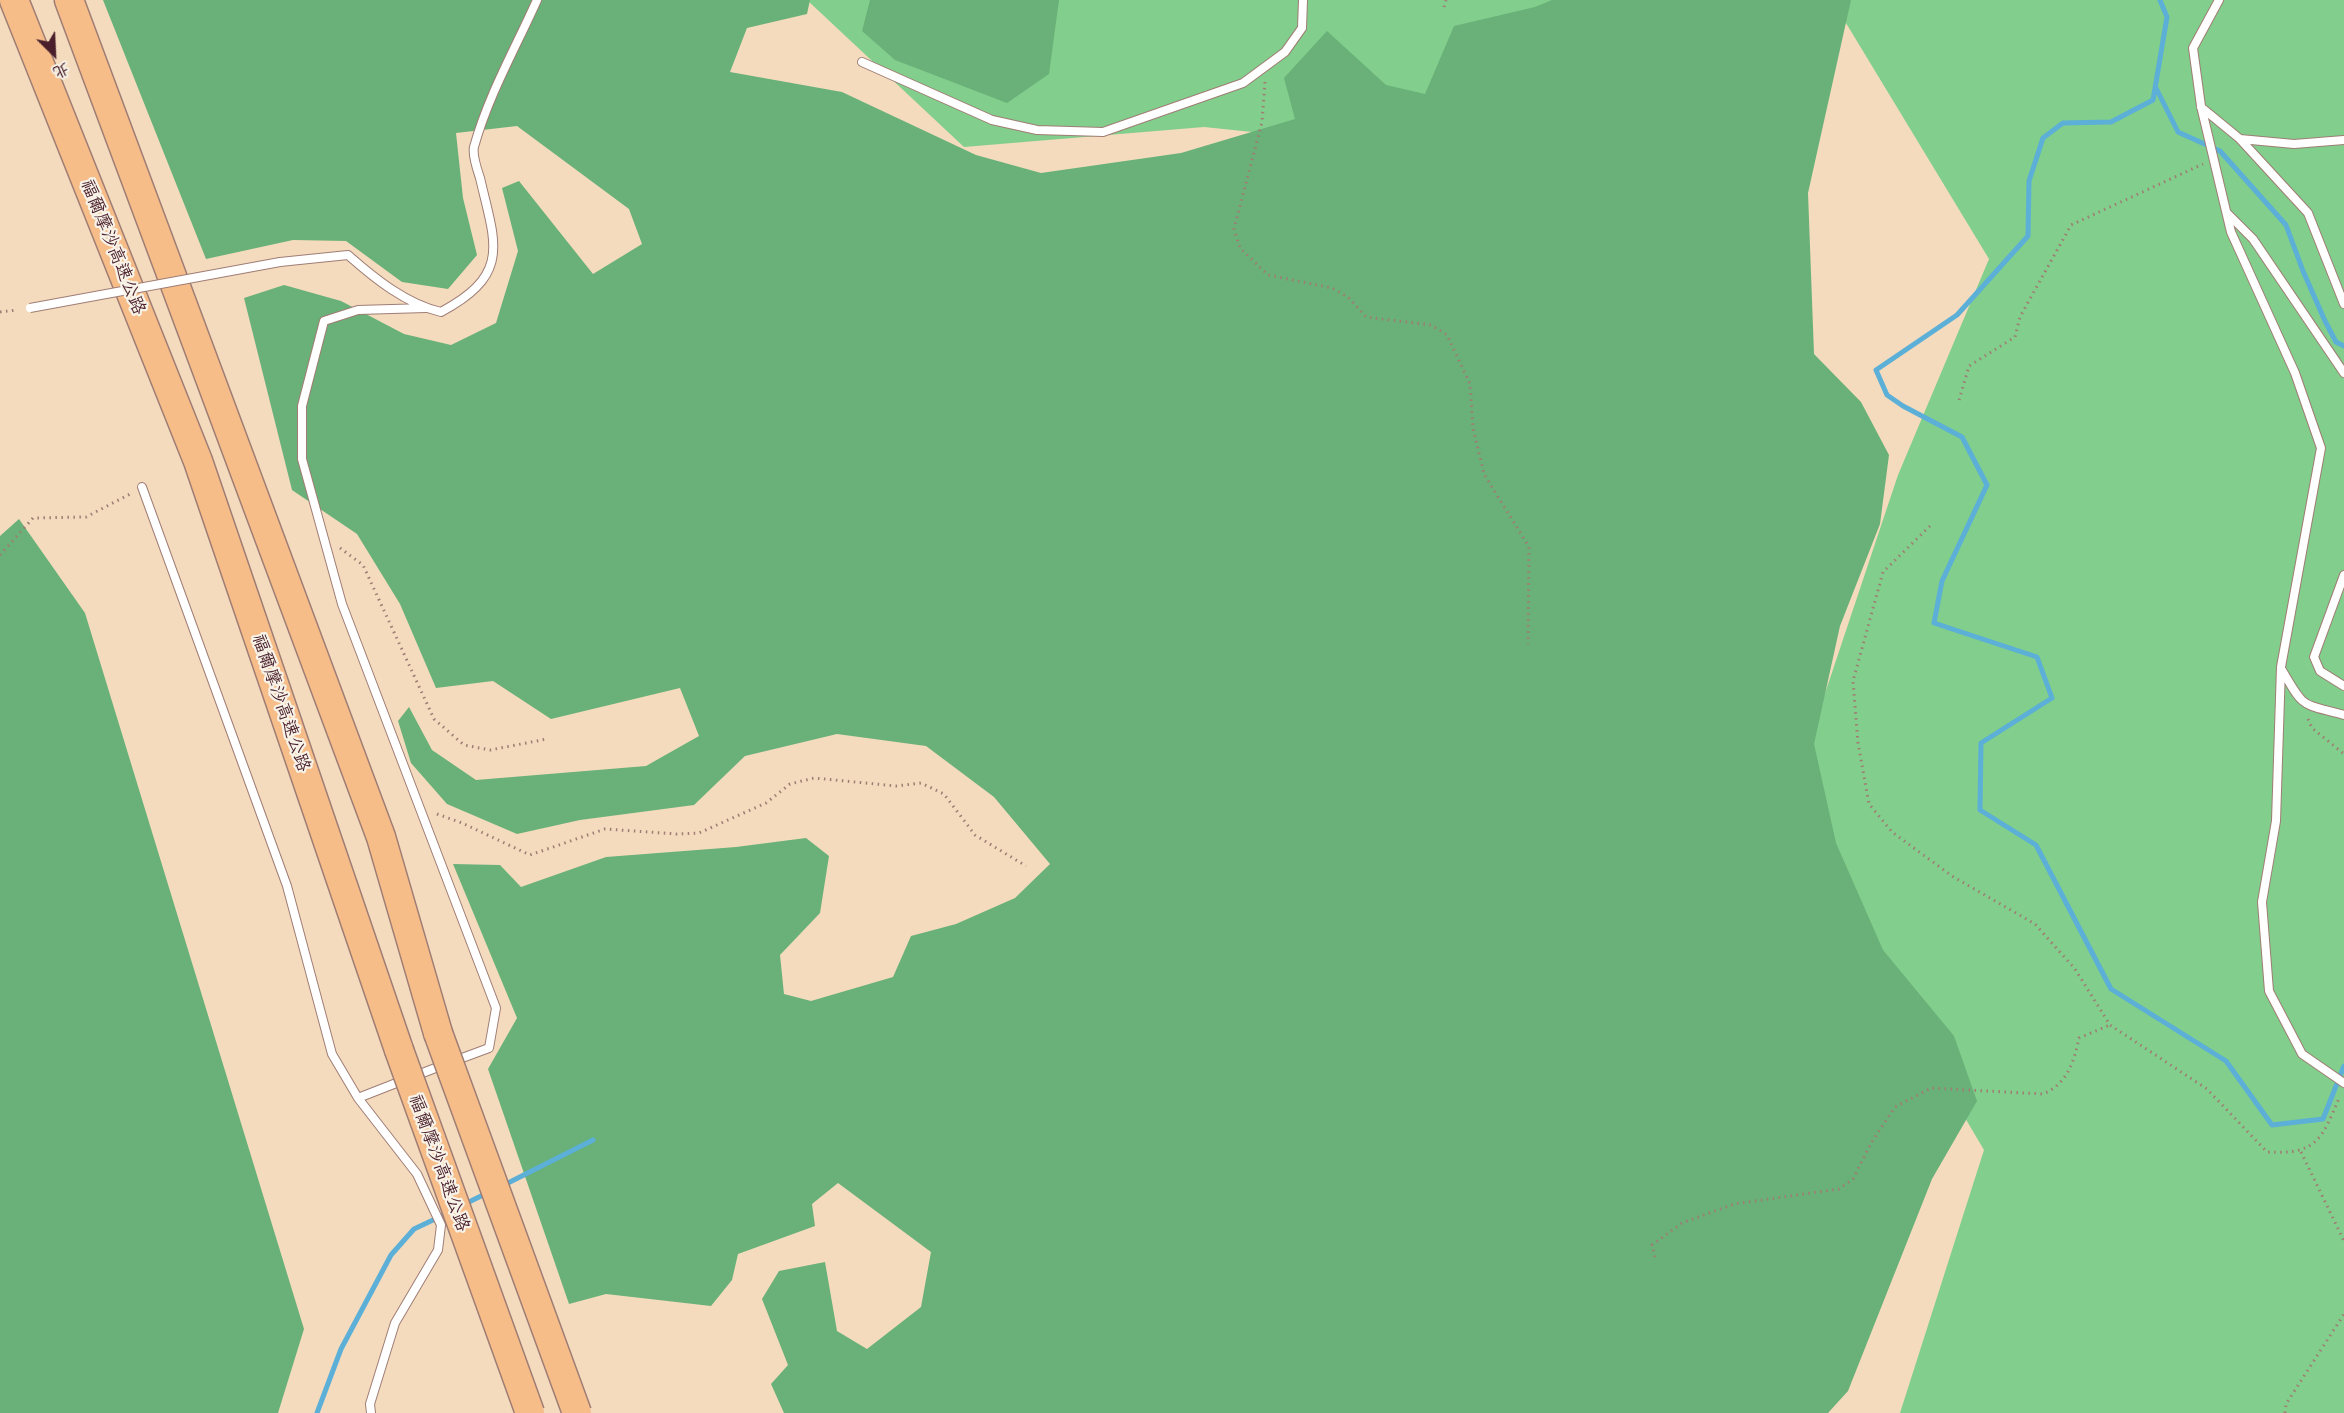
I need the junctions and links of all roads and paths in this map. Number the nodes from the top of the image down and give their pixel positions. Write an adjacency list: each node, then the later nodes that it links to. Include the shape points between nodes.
1 (14, 0): 43 (highway, 福爾摩沙高速公路, bridge, via 198,461 399,1050)
2 (69, 0): 44 (highway, bridge, via 381,837 438,1033)
3 (537, 0): 17 (lane, via 473,150 493,228 493,260 469,296 441,312)
4 (1303, 0): 9 (lane, via 1302,28 1285,52)
5 (1446, 0): 7 (path)
6 (2219, 0): 10 (lane, via 2193,48)
7 (1444, 7)
8 (862, 62): 9 (lane, via 992,120 1037,130 1104,132 1243,83)
9 (1267, 65): 26 (path, via 1262,122 1234,229 1240,248 1268,275 1332,288 1348,297 1366,317 1431,326 1447,335 1470,384 1473,428 1484,474 1528,547)
10 (2200, 106): 11 (lane); 13 (lane)
11 (2240, 139): 12 (lane, via 2294,144); 15 (lane, via 2308,213)
12 (2344, 140)
13 (2213, 159): 14 (lane); 20 (path, via 2071,225 2020,317 2014,337 1969,366)
14 (2226, 212): 19 (lane, via 2253,239); 27 (lane, via 2230,232 2295,373 2321,448)
15 (2344, 304)
16 (30, 308): 17 (lane, bridge, via 280,262 348,255 373,277); 18 (path)
17 (426, 308): 23 (lane, via 358,310 324,321 302,406 302,459)
18 (0, 312)
19 (2344, 373)
20 (1959, 400)
21 (142, 487): 24 (path, via 86,517 33,518); 37 (lane, via 288,886 332,1054)
22 (1930, 526): 35 (path, via 1883,572 1853,681 1869,804 1892,832 1943,870 2035,924 2075,969)
23 (324, 536): 31 (path, via 363,565 434,719 464,746 490,750); 33 (lane, via 342,604)
24 (0, 555)
25 (2344, 575): 28 (lane, via 2314,657 2320,670)
26 (1528, 644)
27 (2281, 667): 29 (lane); 36 (lane, via 2276,822 2262,902 2269,991 2302,1054)
28 (2344, 686)
29 (2298, 699): 30 (lane, via 2311,708); 32 (path, via 2312,728)
30 (2344, 715)
31 (547, 739)
32 (2344, 754)
33 (418, 808): 34 (path, via 462,823 530,855 605,829 699,833 766,803 789,784 814,778 896,786 921,783 944,794 975,835); 37 (lane, via 496,1008 489,1048)
34 (1026, 866)
35 (2110, 1025): 38 (path, via 2207,1089 2267,1152); 40 (path, via 2079,1038 2073,1065 2056,1089 2043,1094 1931,1088 1895,1107 1853,1179 1839,1189 1734,1204 1682,1223 1652,1245)
36 (2344, 1084): 38 (path, via 2324,1134)
37 (358, 1098): 42 (lane, via 417,1174 441,1226 438,1250 395,1323 370,1404)
38 (2301, 1152): 39 (path)
39 (2344, 1241)
40 (1655, 1257)
41 (2344, 1314): 45 (path, via 2286,1404)
42 (371, 1413)
43 (530, 1413)
44 (577, 1413)
45 (2285, 1413)

